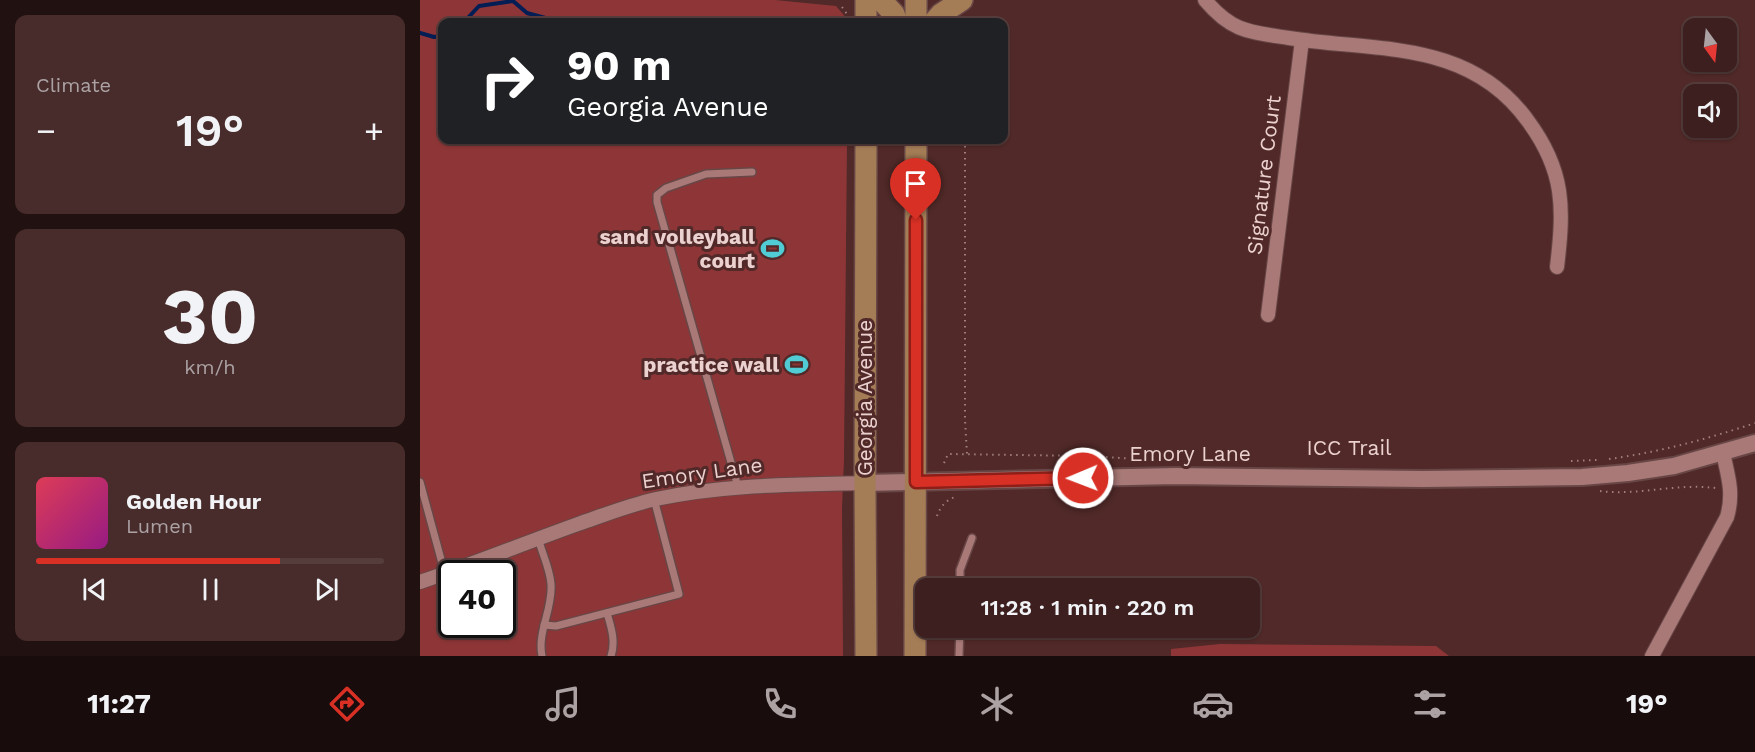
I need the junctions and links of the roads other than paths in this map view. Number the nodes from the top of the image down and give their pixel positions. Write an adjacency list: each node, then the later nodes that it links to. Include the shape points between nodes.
1 (866, 0): 6 (main road)
2 (881, 0): 7 (main road)
3 (916, 0): 8 (main road)
4 (962, 0): 9 (main road)
5 (1205, 0): 10 (street, via 1218,15 1247,32)
6 (866, 18)
7 (896, 18)
8 (916, 18)
9 (938, 18)
10 (1302, 40): 16 (street, via 1441,58 1468,69 1504,93 1538,133 1557,176 1562,202); 17 (street, Signature Court)
11 (866, 144): 22 (main road, Georgia Avenue)
12 (902, 144): 15 (main road, via 903,182)
13 (916, 144): 15 (main road)
14 (752, 172): 23 (lane, via 706,174 657,195)
15 (916, 202): 21 (main road)
16 (1557, 267)
17 (1268, 315)
18 (1755, 443): 19 (street, Emory Lane)
19 (1723, 453): 21 (street, Emory Lane, via 1674,466 1582,477 1175,476); 41 (street, via 1732,492 1727,517)
20 (420, 482): 24 (lane)
21 (916, 482): 22 (street, Emory Lane); 39 (main road)
22 (865, 483): 23 (street, Emory Lane); 38 (main road, Georgia Avenue)
23 (738, 487): 25 (street, Emory Lane)
24 (422, 498): 28 (lane)
25 (654, 499): 26 (street, Emory Lane); 33 (lane, via 679,594)
26 (538, 538): 29 (street, Emory Lane); 34 (lane, via 551,584)
27 (972, 538): 31 (lane)
28 (441, 560)
29 (481, 560)
30 (438, 576): 32 (street, Emory Lane)
31 (960, 578)
32 (420, 582)
33 (607, 613): 34 (lane, via 556,626); 37 (lane, via 613,638)
34 (544, 625): 36 (lane)
35 (960, 638): 40 (lane)
36 (542, 656)
37 (611, 656)
38 (867, 656)
39 (915, 656)
40 (959, 656)
41 (1652, 656)

